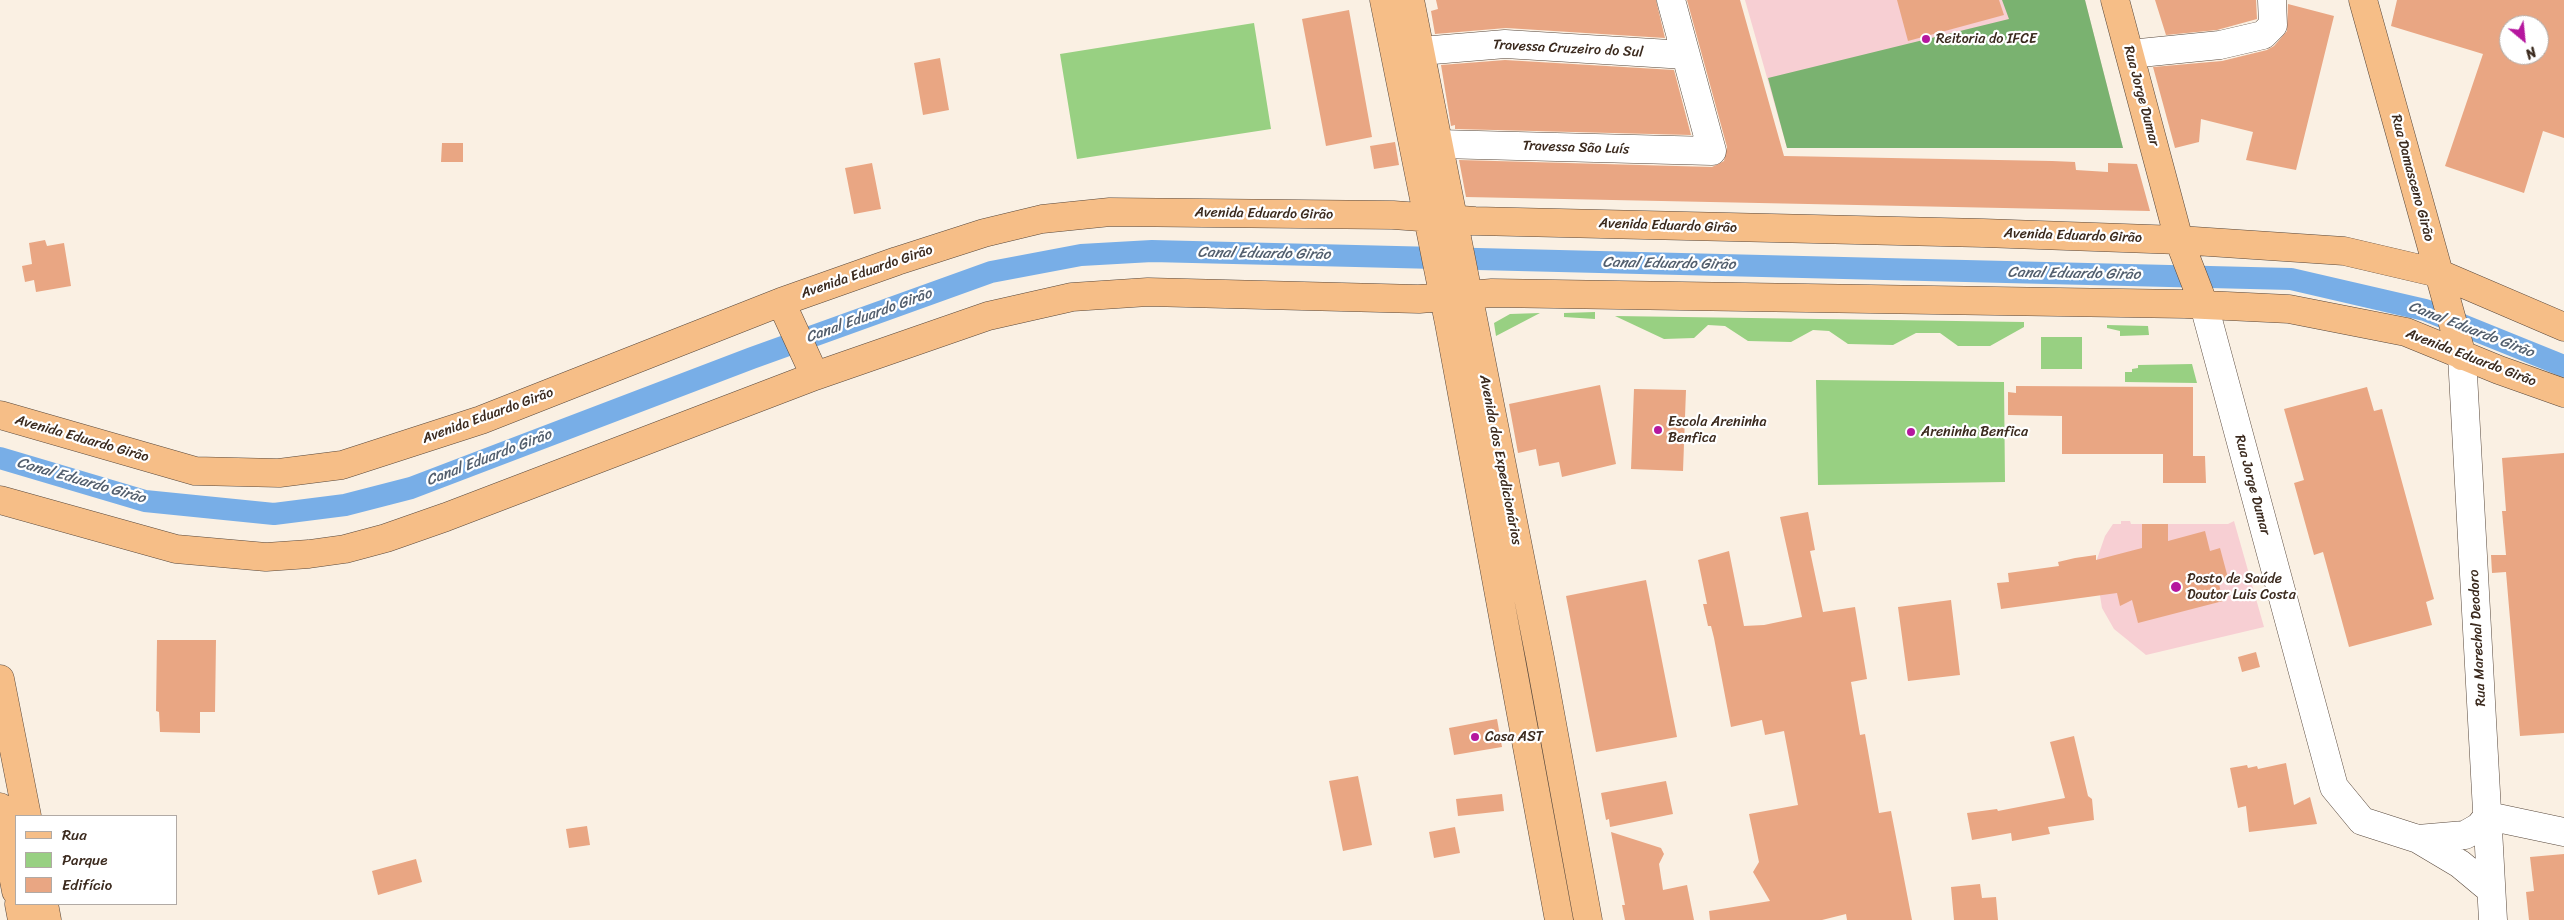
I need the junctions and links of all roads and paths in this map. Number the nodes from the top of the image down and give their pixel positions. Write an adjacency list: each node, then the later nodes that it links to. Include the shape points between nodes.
1 (1384, 0): 11 (main road, Avenida dos Expedicionários)
2 (1410, 0): 7 (main road, Avenida dos Expedicionários)
3 (1671, 0): 9 (street)
4 (2115, 0): 8 (main road, Rua Jorge Dumar)
5 (2272, 0): 8 (street, via 2274,25 2263,35 2220,45)
6 (2363, 0): 13 (main road, Rua Damasceno Girão)
7 (1421, 51): 9 (street, Travessa Cruzeiro do Sul, via 1506,44); 10 (main road, Avenida dos Expedicionários)
8 (2130, 54): 12 (main road, Rua Jorge Dumar)
9 (1686, 55): 10 (street, Travessa São Luís, via 1712,151)
10 (1439, 144): 11 (main road, Avenida dos Expedicionários)
11 (1442, 231): 12 (main road, Avenida Eduardo Girão); 14 (main road, Avenida dos Expedicionários); 15 (main road, Avenida Eduardo Girão, via 1110,212 1042,219 976,235)
12 (2192, 273): 13 (main road, Avenida Eduardo Girão, via 2344,251); 14 (main road, Avenida Eduardo Girão, via 1492,293); 17 (main road, Avenida Eduardo Girão, via 2289,309 2406,332); 29 (street, Rua Jorge Dumar, via 2334,787 2362,821)
13 (2438, 273): 16 (main road, Avenida Eduardo Girão); 17 (main road, Rua Damasceno Girão)
14 (1453, 286): 18 (main road, Avenida Eduardo Girão, via 1419,299 1148,292 1072,297 988,316); 23 (main road, Avenida dos Expedicionários, via 1540,658); 24 (main road, Avenida dos Expedicionários)
15 (784, 309): 18 (main road); 20 (main road, Avenida Eduardo Girão, via 481,420 342,465 279,473 195,471)
16 (2564, 327)
17 (2462, 356): 19 (main road, Avenida Eduardo Girão); 27 (street, Rua Marechal Deodoro)
18 (812, 371): 21 (main road, Avenida Eduardo Girão, via 446,517 345,549 266,557 176,549)
19 (2564, 393)
20 (0, 416)
21 (0, 500)
22 (0, 679): 26 (main road)
23 (1562, 785): 24 (main road); 37 (main road, Avenida dos Expedicionários)
24 (1533, 788): 36 (main road, Avenida dos Expedicionários)
25 (0, 807): 30 (main road)
26 (27, 815)
27 (2488, 816): 28 (street); 29 (street, via 2479,827 2464,835); 31 (street, Rua Marechal Deodoro)
28 (2564, 832)
29 (2418, 839): 31 (street, Rua Jorge Dumar, via 2460,864)
30 (15, 886)
31 (2490, 889): 38 (street, Rua Marechal Deodoro)
32 (19, 905): 34 (main road)
33 (44, 905): 35 (main road)
34 (22, 920)
35 (47, 920)
36 (1559, 920)
37 (1588, 920)
38 (2493, 920)

